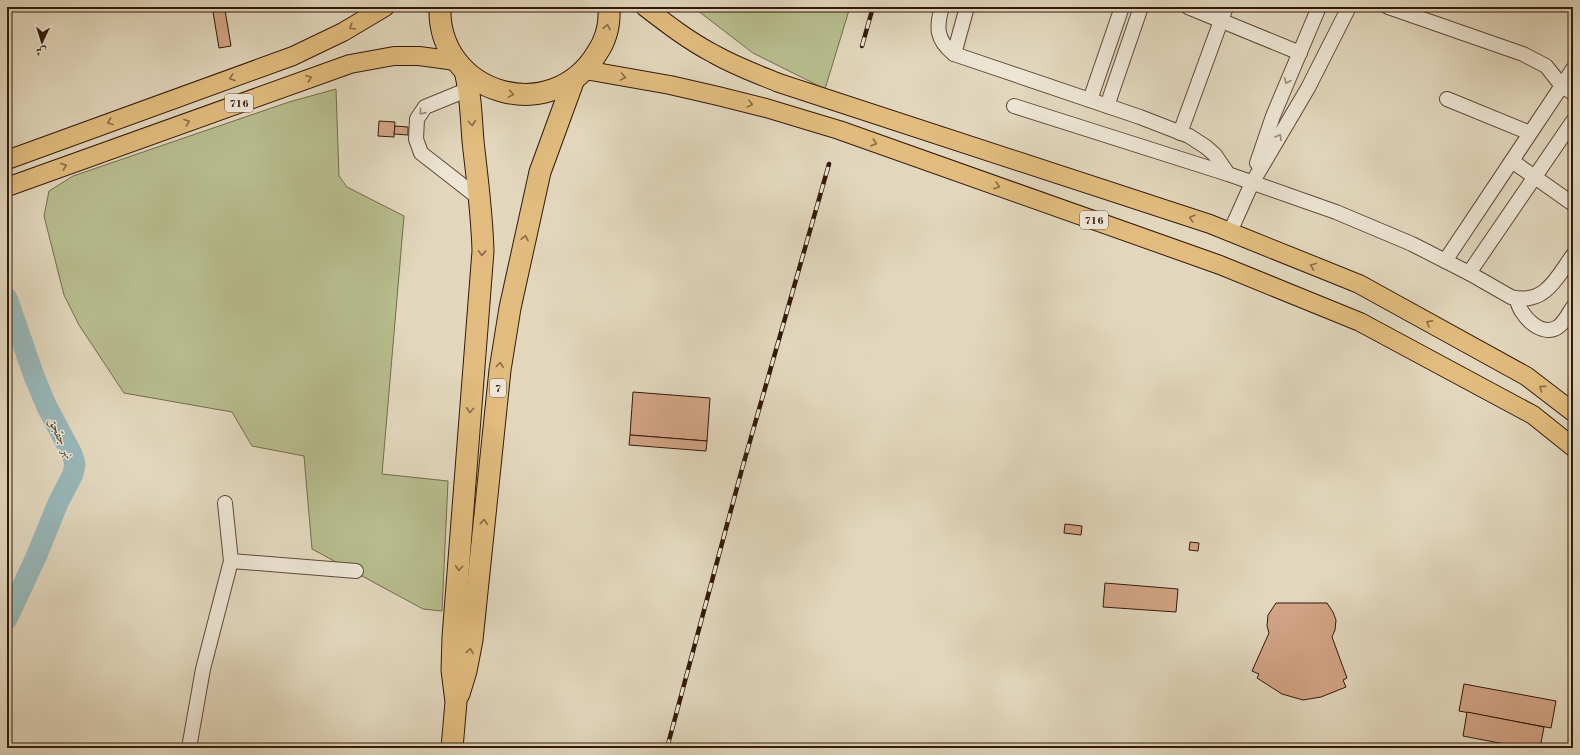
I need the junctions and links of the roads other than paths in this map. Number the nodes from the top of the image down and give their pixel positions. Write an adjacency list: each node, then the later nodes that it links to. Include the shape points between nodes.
1 (385, 7): 27 (main road, 716, one-way to 27, via 343,32 293,56)
2 (440, 7): 17 (highway, 7, via 444,39)
3 (609, 7): 18 (highway, 7, one-way to 3, via 593,60 605,37)
4 (645, 7): 35 (main road, one-way to 4, via 779,83 713,54)
5 (942, 7): 15 (street, via 938,21 940,35 945,46)
6 (967, 7): 15 (street)
7 (1122, 7): 20 (street)
8 (1141, 7): 23 (street)
9 (1188, 7): 13 (street)
10 (1319, 7): 14 (street)
11 (1349, 7): 31 (street, one-way to 11, via 1308,88)
12 (1388, 7): 19 (street, via 1523,54 1546,66)
13 (1223, 13): 14 (street); 25 (street)
14 (1300, 53): 31 (street, one-way to 31, via 1270,122)
15 (954, 54): 20 (street)
16 (1573, 69): 19 (street)
17 (464, 74): 18 (highway, 7, one-way to 18, via 489,88 518,95 547,92 561,87); 32 (main road, 716, one-way to 17, via 350,64 394,56 418,56); 33 (highway, 7, one-way to 33); 33 (street, one-way to 33, via 425,107 417,119 416,139 421,153)
18 (579, 75): 42 (main road, 716, one-way to 42, via 670,85 766,108 839,130 1220,265 1360,322 1533,415); 46 (highway, 7, one-way to 18, via 472,640 500,370 509,315 540,172)
19 (1567, 89): 26 (street)
20 (1090, 100): 23 (street)
21 (1447, 100): 26 (street)
22 (1014, 106): 29 (street)
23 (1107, 106): 25 (street)
24 (1573, 121): 30 (street)
25 (1180, 133): 29 (street, via 1206,147)
26 (1530, 134): 28 (street)
27 (13, 158)
28 (1512, 161): 30 (street); 37 (street)
29 (1228, 174): 31 (street)
30 (1534, 177): 34 (street); 38 (street)
31 (1252, 183): 35 (street); 37 (street, via 1343,214)
32 (7, 187)
33 (480, 199): 46 (highway, 7, one-way to 46, via 483,251 452,653)
34 (1573, 204)
35 (1230, 232): 41 (main road, one-way to 35, via 1526,376 1358,284)
36 (1573, 254): 39 (street, via 1549,289 1530,299)
37 (1445, 260): 38 (street)
38 (1469, 273): 39 (street)
39 (1517, 299): 40 (street, via 1524,316 1547,330 1560,326)
40 (1573, 307)
41 (1573, 412)
42 (1573, 447)
43 (225, 503): 44 (street)
44 (230, 561): 45 (street); 47 (street, via 203,669)
45 (356, 571)
46 (456, 702): 48 (highway, 7)
47 (189, 748)
48 (452, 748)

